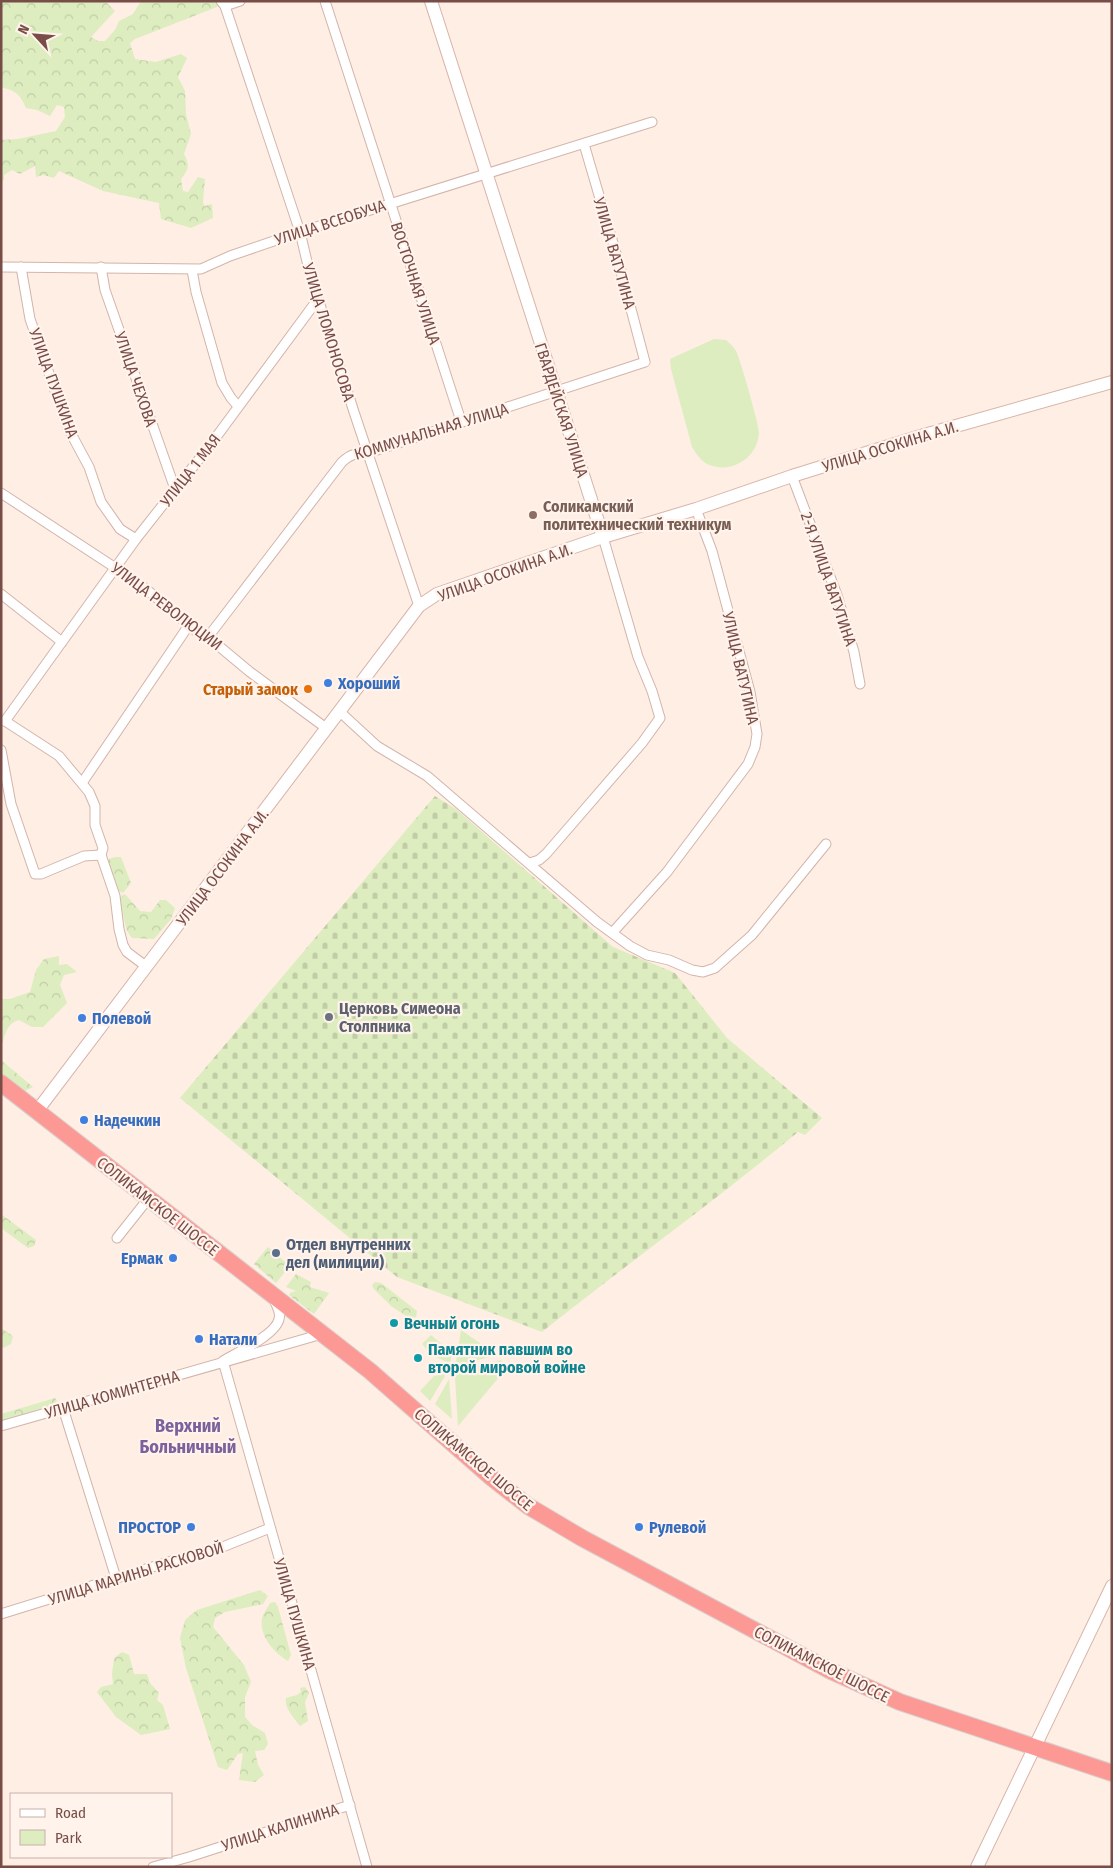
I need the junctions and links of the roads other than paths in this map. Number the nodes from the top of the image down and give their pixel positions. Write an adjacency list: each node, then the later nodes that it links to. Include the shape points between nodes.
1 (240, 1): 4 (street)
2 (325, 1): 8 (street, ВОСТОЧНАЯ УЛИЦА)
3 (431, 1): 7 (street, ГВАРДЕЙСКАЯ УЛИЦА)
4 (223, 4): 9 (street, УЛИЦА ЛОМОНОСОВА)
5 (652, 122): 6 (street, УЛИЦА ВСЕОБУЧА)
6 (584, 144): 7 (street, УЛИЦА ВСЕОБУЧА); 15 (street, УЛИЦА ВАТУТИНА)
7 (486, 173): 8 (street, УЛИЦА ВСЕОБУЧА); 17 (street, ГВАРДЕЙСКАЯ УЛИЦА)
8 (391, 202): 9 (street, УЛИЦА ВСЕОБУЧА); 19 (street, ВОСТОЧНАЯ УЛИЦА)
9 (300, 232): 13 (street, УЛИЦА ВСЕОБУЧА); 14 (street, УЛИЦА ЛОМОНОСОВА)
10 (1, 267): 11 (street, УЛИЦА ВСЕОБУЧА)
11 (21, 267): 12 (street, УЛИЦА ВСЕОБУЧА); 26 (street, УЛИЦА ПУШКИНА, via 30,320 68,428 89,467 101,502 120,529)
12 (101, 267): 13 (street, УЛИЦА ВСЕОБУЧА); 22 (street, УЛИЦА ЧЕХОВА, via 105,290)
13 (192, 270): 18 (street, via 222,383)
14 (318, 299): 18 (street, УЛИЦА 1 МАЯ); 20 (street, УЛИЦА ЛОМОНОСОВА)
15 (645, 362): 17 (street, КОММУНАЛЬНАЯ УЛИЦА)
16 (1112, 382): 21 (street, УЛИЦА ОСОКИНА А.И.)
17 (556, 392): 19 (street, КОММУНАЛЬНАЯ УЛИЦА); 25 (street, ГВАРДЕЙСКАЯ УЛИЦА)
18 (238, 406): 22 (street, УЛИЦА 1 МАЯ)
19 (461, 421): 20 (street, КОММУНАЛЬНАЯ УЛИЦА)
20 (368, 453): 29 (street, УЛИЦА ЛОМОНОСОВА); 31 (street, КОММУНАЛЬНАЯ УЛИЦА, via 356,453 342,462)
21 (792, 476): 24 (street, УЛИЦА ОСОКИНА А.И.); 33 (street, 2-Я УЛИЦА ВАТУТИНА, via 837,596)
22 (174, 489): 26 (street, УЛИЦА 1 МАЯ)
23 (1, 493): 27 (street, УЛИЦА РЕВОЛЮЦИИ)
24 (696, 509): 25 (street, УЛИЦА ОСОКИНА А.И.); 42 (street, УЛИЦА ВАТУТИНА, via 712,551 750,692 757,734 755,747 748,764 681,854)
25 (603, 537): 29 (street, УЛИЦА ОСОКИНА А.И., via 437,594); 41 (street, ГВАРДЕЙСКАЯ УЛИЦА, via 635,648 660,718 546,854)
26 (136, 539): 27 (street, УЛИЦА 1 МАЯ)
27 (117, 568): 30 (street, УЛИЦА РЕВОЛЮЦИИ); 32 (street, УЛИЦА 1 МАЯ)
28 (1, 594): 32 (street)
29 (419, 606): 34 (street, УЛИЦА ОСОКИНА А.И.)
30 (189, 625): 31 (street, УЛИЦА РЕВОЛЮЦИИ); 38 (street)
31 (208, 637): 36 (street, УЛИЦА РЕВОЛЮЦИИ)
32 (62, 642): 35 (street, УЛИЦА 1 МАЯ)
33 (860, 684)
34 (339, 711): 36 (street, УЛИЦА ОСОКИНА А.И.); 41 (street, via 377,746 426,776)
35 (3, 721): 38 (street, via 59,756)
36 (326, 728): 43 (street, УЛИЦА ОСОКИНА А.И.)
37 (1, 750): 40 (street, via 11,804 34,874 42,874 84,856)
38 (82, 784): 40 (street, via 95,806 95,825 103,848)
39 (826, 844): 42 (street, via 752,936 715,968 704,972 692,970 630,946)
40 (102, 855): 43 (street, via 115,896 123,945)
41 (530, 864): 42 (street)
42 (613, 932)
43 (147, 967): 45 (street, УЛИЦА ОСОКИНА А.И.)
44 (1, 1084): 45 (highway, СОЛИКАМСКОЕ ШОССЕ)
45 (37, 1111): 46 (highway, СОЛИКАМСКОЕ ШОССЕ)
46 (148, 1199): 47 (street); 48 (highway, СОЛИКАМСКОЕ ШОССЕ)
47 (118, 1238)
48 (270, 1292): 49 (highway, СОЛИКАМСКОЕ ШОССЕ); 50 (street, УЛИЦА КОМИНТЕРНА, via 280,1319 276,1326)
49 (322, 1334): 50 (street, УЛИЦА КОМИНТЕРНА); 57 (highway, СОЛИКАМСКОЕ ШОССЕ, via 370,1371 492,1478 528,1506 574,1533 831,1671 900,1702)
50 (223, 1361): 51 (street, УЛИЦА КОМИНТЕРНА); 53 (street, УЛИЦА ПУШКИНА)
51 (63, 1408): 52 (street, УЛИЦА КОМИНТЕРНА); 54 (street)
52 (1, 1426)
53 (270, 1528): 54 (street, УЛИЦА МАРИНЫ РАСКОВОЙ, via 215,1550); 59 (street, УЛИЦА ПУШКИНА)
54 (116, 1578): 56 (street, УЛИЦА МАРИНЫ РАСКОВОЙ)
55 (1112, 1586): 57 (street)
56 (1, 1614)
57 (1034, 1748): 58 (highway, СОЛИКАМСКОЕ ШОССЕ); 64 (street)
58 (1112, 1773)
59 (350, 1804): 60 (street, УЛИЦА КАЛИНИНА); 63 (street, УЛИЦА ПУШКИНА)
60 (189, 1857): 61 (street, УЛИЦА КАЛИНИНА); 62 (street)
61 (153, 1867)
62 (192, 1867)
63 (367, 1867)
64 (977, 1867)

